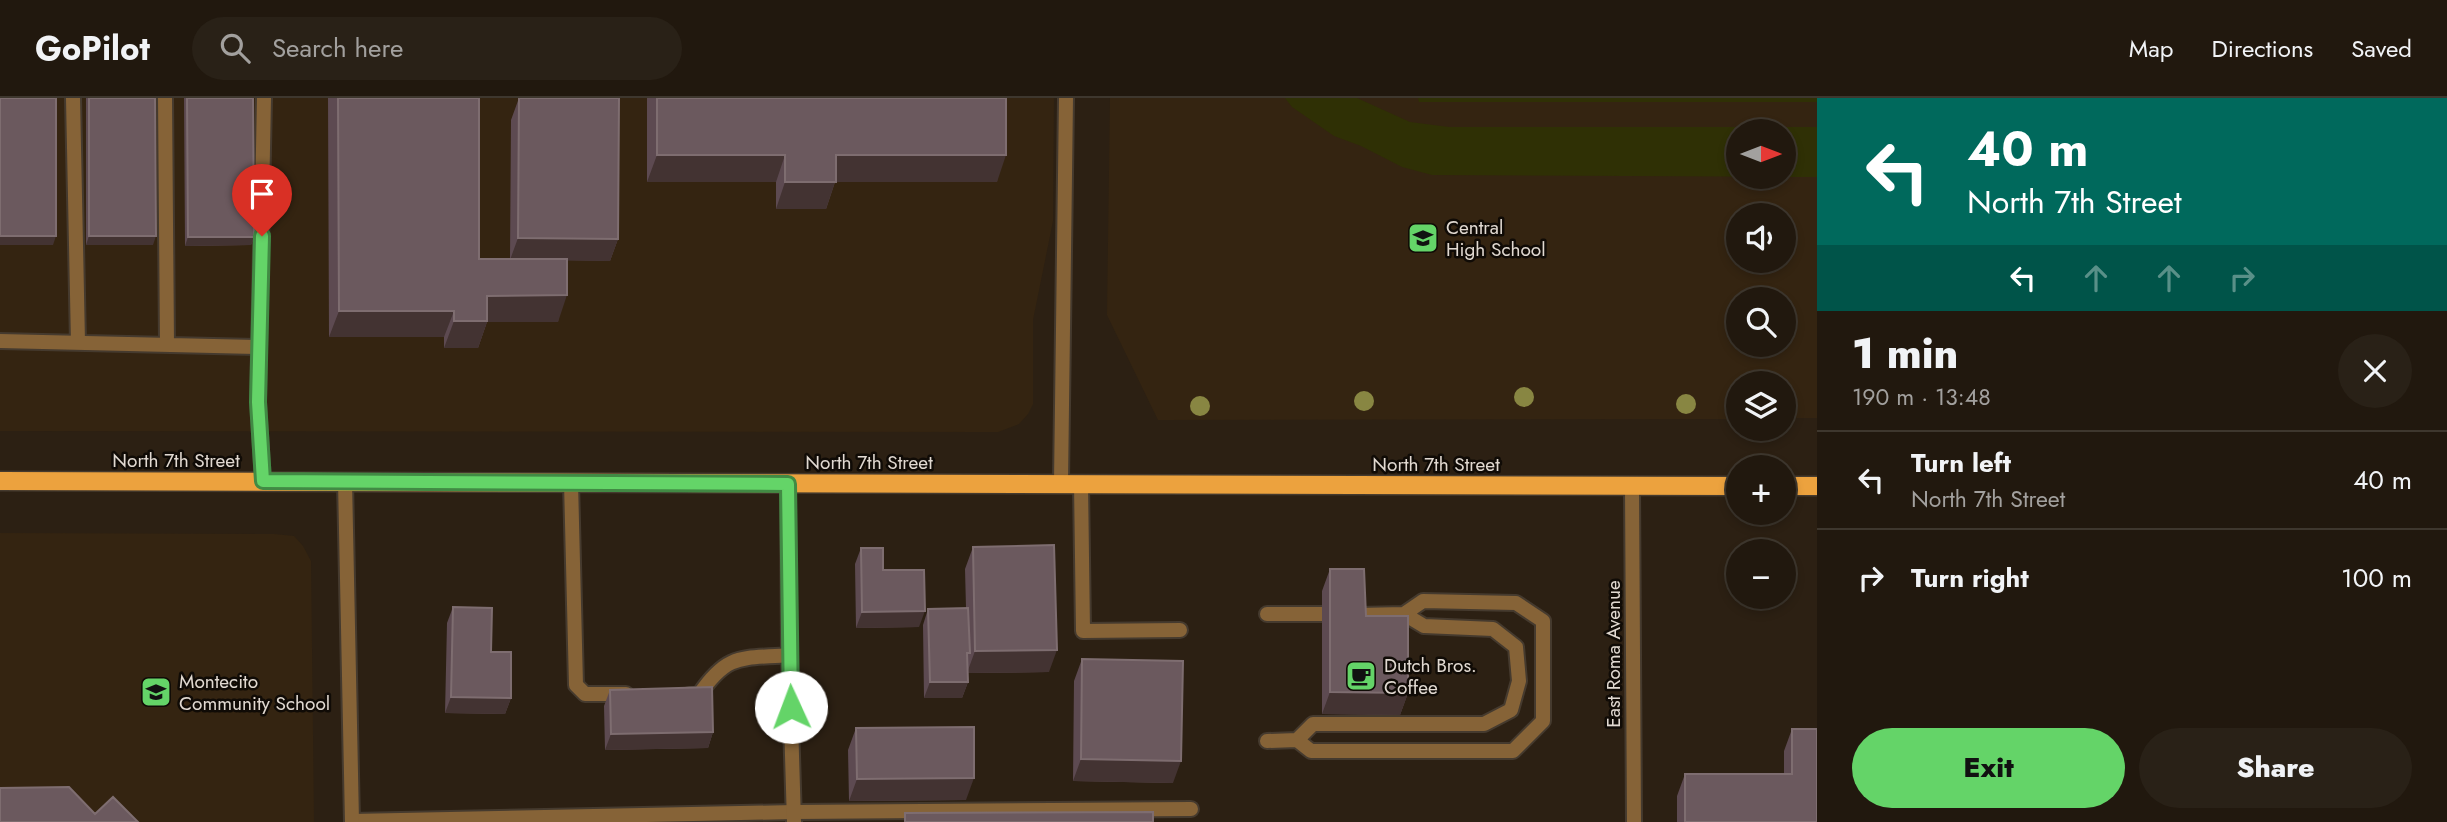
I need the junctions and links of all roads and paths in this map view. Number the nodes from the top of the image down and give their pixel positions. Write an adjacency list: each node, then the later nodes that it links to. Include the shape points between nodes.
1 (74, 98): 6 (street)
2 (166, 98): 7 (street)
3 (264, 98): 8 (street)
4 (1066, 98): 14 (street)
5 (0, 341): 6 (street)
6 (78, 343): 7 (street)
7 (167, 345): 8 (street)
8 (260, 347): 10 (street)
9 (0, 481): 10 (main road, North 7th Street)
10 (263, 481): 11 (main road, North 7th Street)
11 (345, 481): 12 (main road, North 7th Street); 32 (street)
12 (571, 482): 13 (main road, North 7th Street); 26 (street, via 576,685 585,694)
13 (788, 484): 14 (main road, North 7th Street); 25 (street)
14 (1061, 484): 15 (main road, North 7th Street)
15 (1081, 484): 16 (main road, North 7th Street); 24 (street, via 1083,631)
16 (1632, 486): 17 (main road, North 7th Street); 33 (street, East Roma Avenue)
17 (1726, 486)
18 (1796, 486): 19 (main road)
19 (1817, 486)
20 (1267, 614): 21 (street)
21 (1322, 614)
22 (1404, 614): 23 (street); 28 (street, via 1424,626 1493,629 1517,647 1520,681 1510,710 1484,724 1313,724); 28 (street, via 1423,601 1517,603 1543,621 1543,721 1514,751 1311,751)
23 (1357, 615)
24 (1180, 630)
25 (789, 655): 27 (street, via 735,659 713,674 699,695); 31 (street)
26 (636, 694)
27 (674, 695)
28 (1297, 740): 29 (street)
29 (1267, 741)
30 (1191, 809): 31 (street)
31 (794, 817): 32 (street)
32 (352, 821)
33 (1634, 822)

